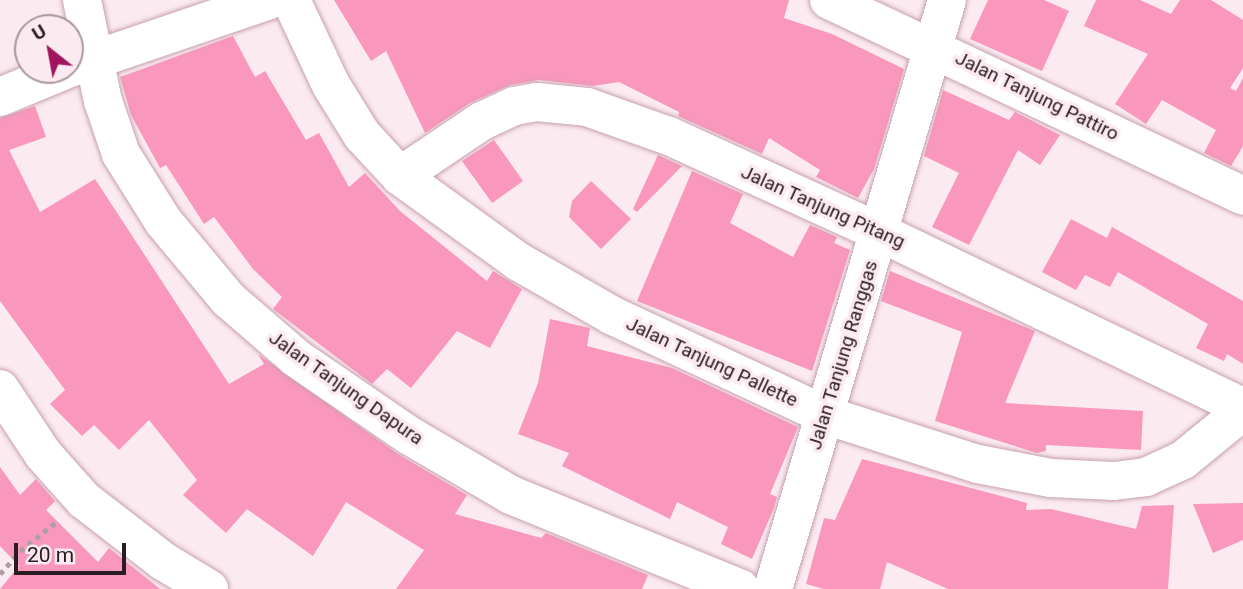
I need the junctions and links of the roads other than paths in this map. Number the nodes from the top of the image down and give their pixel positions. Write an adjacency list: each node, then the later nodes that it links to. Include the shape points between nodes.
1 (270, 0): 6 (street)
2 (291, 0): 10 (street, Jalan Tanjung Pallette, via 343,105 362,135)
3 (829, 0): 5 (street, Jalan Tanjung Pattiro)
4 (947, 0): 5 (street, Jalan Tanjung Ranggas)
5 (932, 45): 11 (street, Jalan Tanjung Pattiro); 12 (street, Jalan Tanjung Ranggas)
6 (84, 63)
7 (84, 82): 17 (street, Jalan Tanjung Dapura, via 163,221 228,299 296,358 410,436 511,495)
8 (32, 84): 9 (street)
9 (0, 97)
10 (400, 176): 12 (street, Jalan Tanjung Pitang, via 482,121 514,106 558,102 620,116); 15 (street, Jalan Tanjung Pallette, via 519,262 611,315)
11 (1243, 196)
12 (879, 232): 14 (street, Jalan Tanjung Pitang); 15 (street, Jalan Tanjung Ranggas)
13 (0, 389): 16 (street, via 43,454 84,500 163,561)
14 (1243, 409): 15 (street, Jalan Tanjung Pallette, via 1183,460 1146,478 1114,481 1051,478 978,464)
15 (825, 415): 18 (street, Jalan Tanjung Ranggas)
16 (209, 589)
17 (741, 589)
18 (773, 589)

